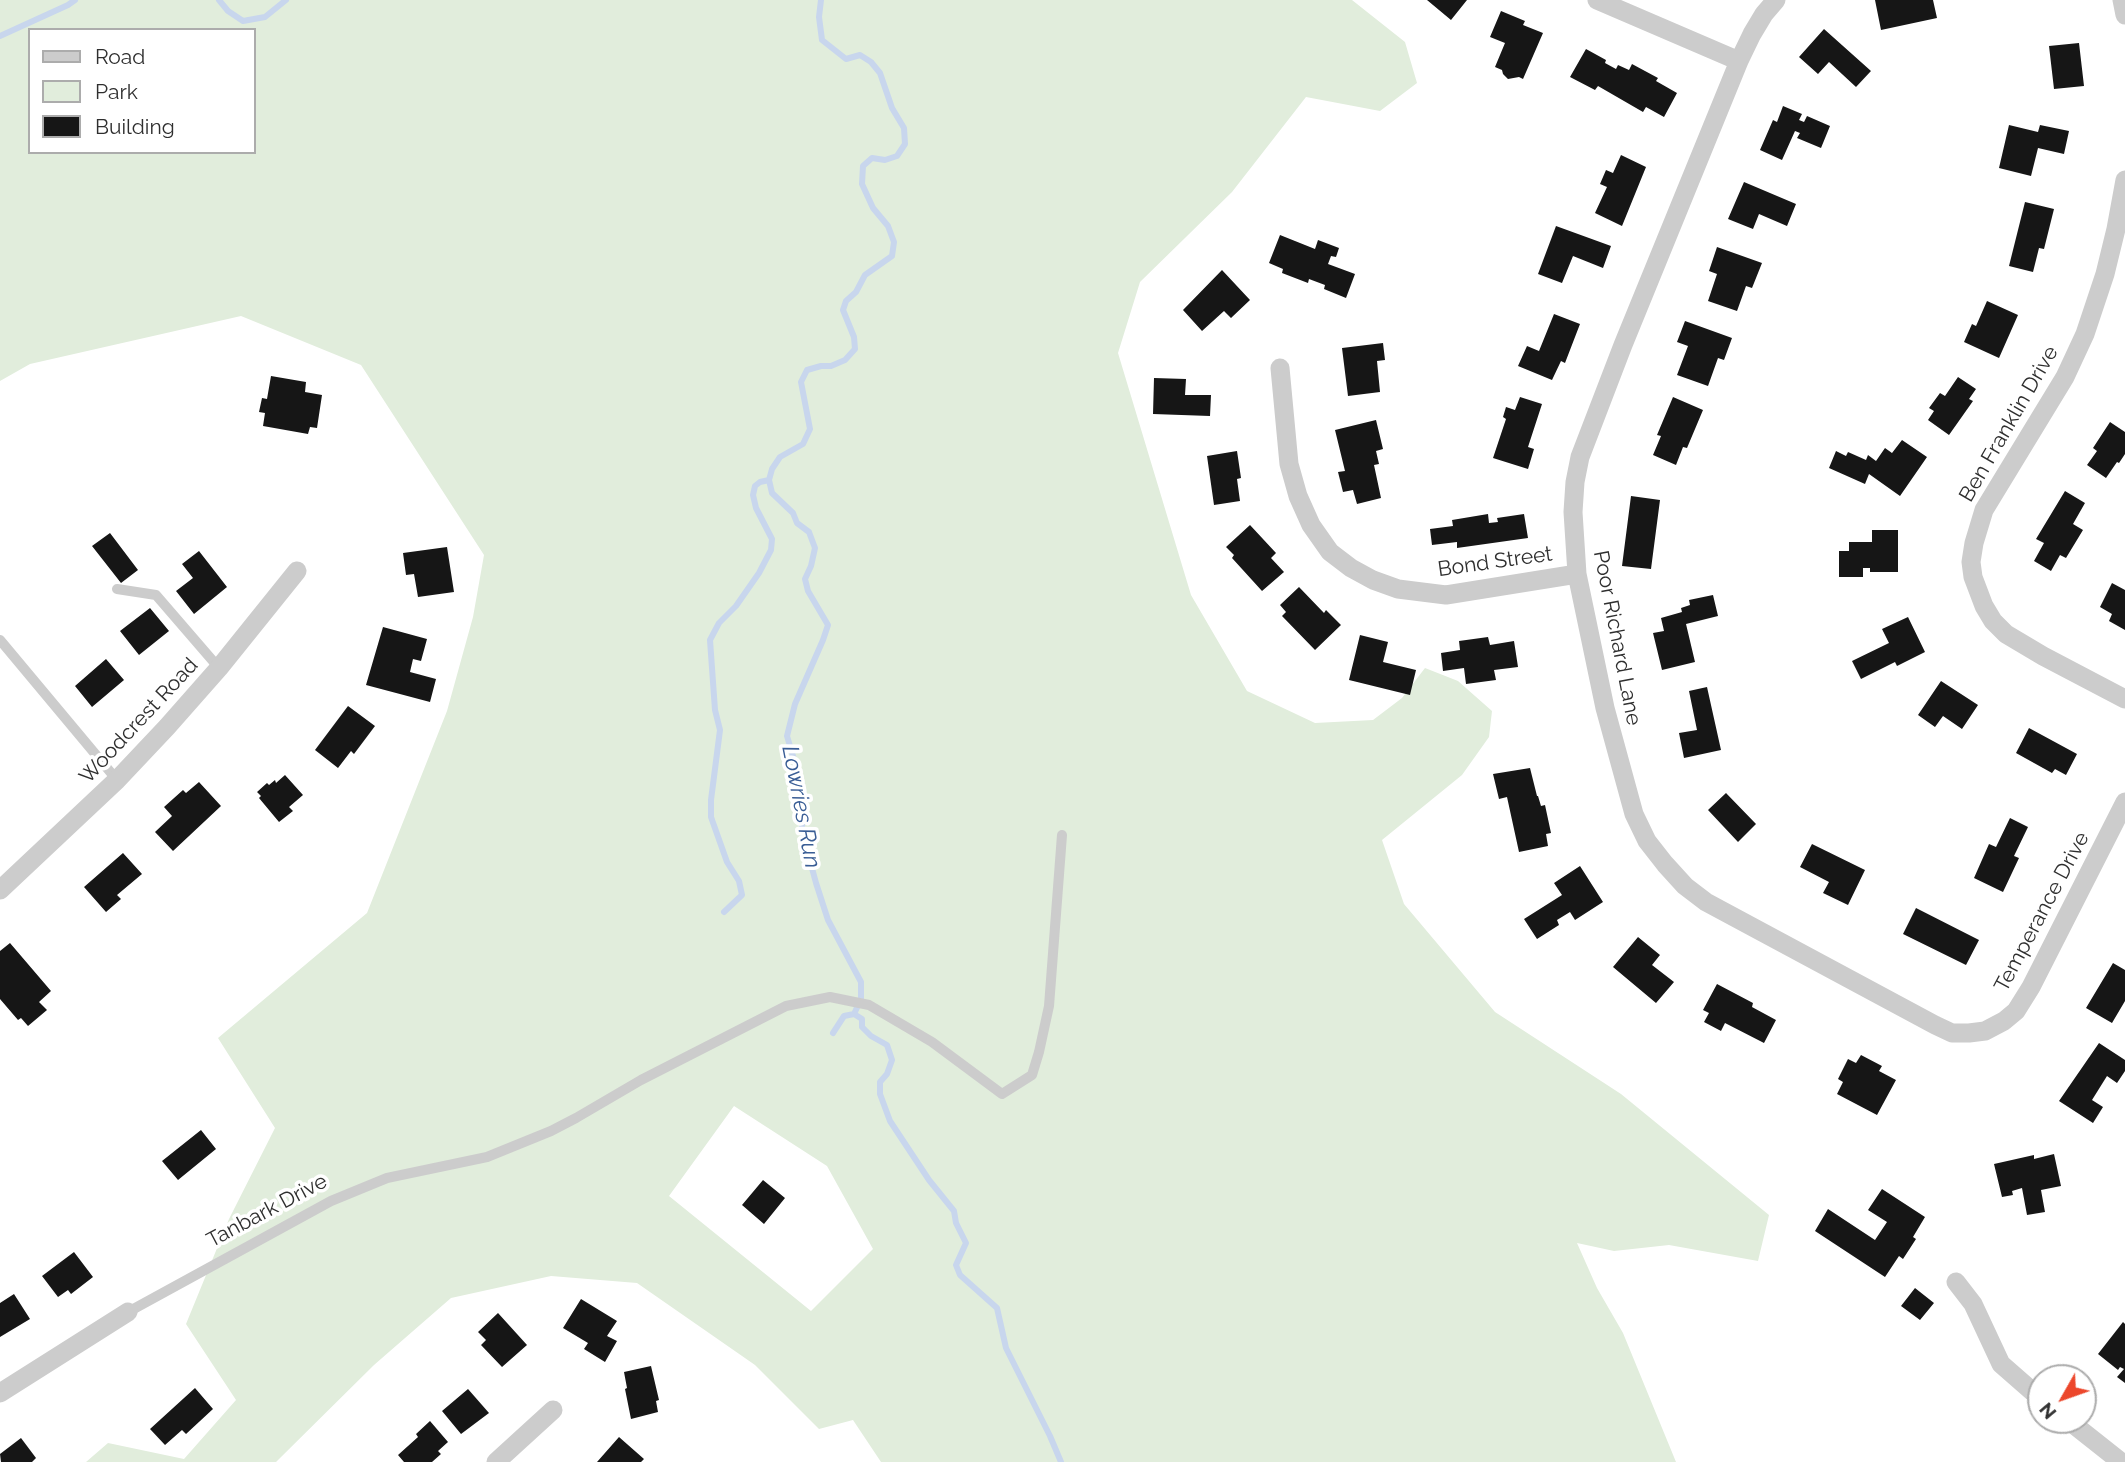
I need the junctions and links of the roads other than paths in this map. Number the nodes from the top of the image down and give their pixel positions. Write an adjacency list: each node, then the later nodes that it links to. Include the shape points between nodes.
1 (1597, 0): 5 (street)
2 (1776, 0): 5 (street, Poor Richard Lane)
3 (2122, 0): 4 (street)
4 (2125, 15)
5 (1739, 61): 9 (street, Poor Richard Lane, via 1580,457 1573,512)
6 (2125, 180): 13 (street, Ben Franklin Drive, via 2108,262 2085,334 2065,377 1984,510 1971,562 1984,606 2006,634)
7 (1280, 368): 9 (street, Bond Street, via 1289,464 1298,496 1330,552 1351,568 1398,589 1446,595)
8 (297, 571): 12 (street, Woodcrest Road)
9 (1577, 574): 18 (street, Poor Richard Lane, via 1605,708 1634,814 1665,864 1706,902 1935,1025 1952,1033)
10 (117, 589): 12 (lane, via 156,595)
11 (0, 640): 14 (lane)
12 (219, 668): 14 (street, Woodcrest Road)
13 (2125, 699)
14 (117, 780): 17 (street, Woodcrest Road)
15 (2125, 802): 18 (street, Temperance Drive, via 2021,1003 2004,1021)
16 (1062, 835): 20 (lane, Tanbark Drive, via 1049,1006 1039,1052 1032,1075 1002,1094 912,1029 869,1005 830,997 786,1006 576,1118 486,1157 387,1178 331,1201)
17 (0, 890)
18 (1985, 1031)
19 (1956, 1282): 21 (street, via 1973,1304 2001,1364)
20 (128, 1312): 22 (street, Tanbark Drive)
21 (2027, 1387)
22 (0, 1393)
23 (553, 1410): 25 (street)
24 (2086, 1434): 26 (street)
25 (496, 1462)
26 (2121, 1462)

